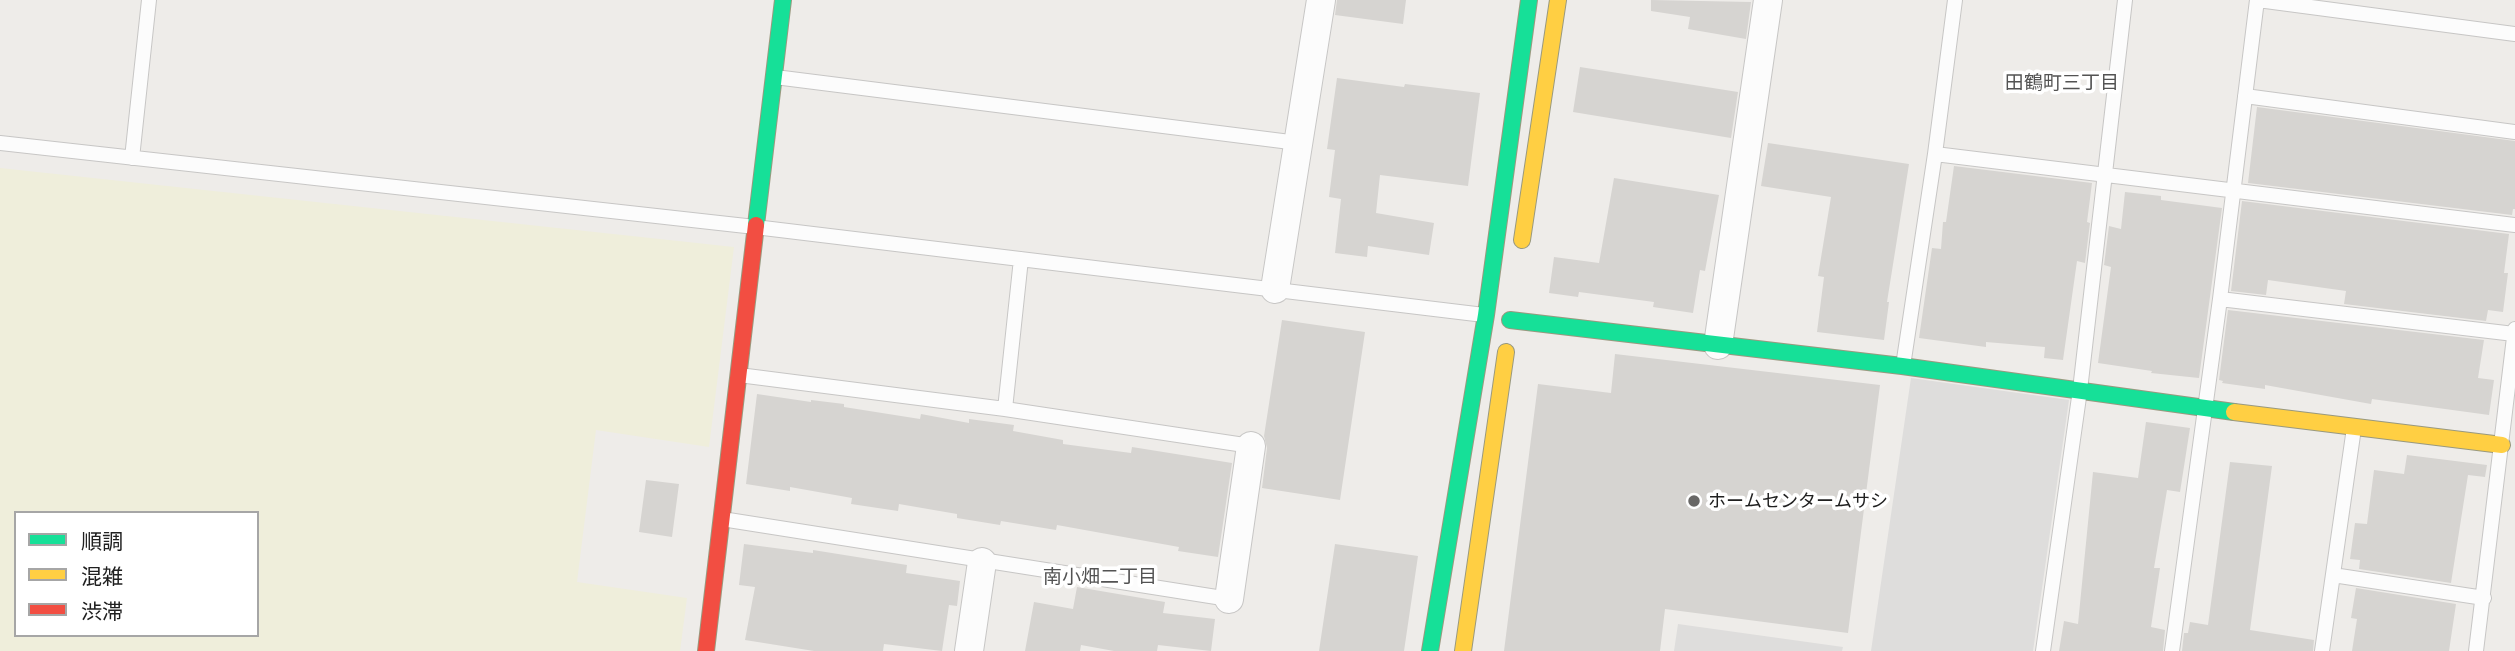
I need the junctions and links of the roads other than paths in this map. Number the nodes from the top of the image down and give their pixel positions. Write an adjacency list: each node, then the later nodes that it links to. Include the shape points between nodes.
1 (149, 0): 19 (lane)
2 (783, 0): 13 (street)
3 (1321, 0): 17 (street)
4 (1529, 0): 28 (street)
5 (1558, 0): 24 (street)
6 (1768, 0): 31 (street)
7 (1955, 0): 18 (lane)
8 (2125, 0): 20 (lane)
9 (2258, 0): 11 (lane); 14 (lane)
10 (2383, 0): 11 (lane)
11 (2382, 15): 12 (lane)
12 (2515, 34)
13 (775, 77): 17 (lane); 23 (street)
14 (2245, 96): 15 (lane); 21 (lane)
15 (2515, 132)
16 (0, 143): 19 (lane)
17 (1298, 143): 26 (street)
18 (1935, 154): 20 (lane); 32 (lane)
19 (132, 158): 23 (lane)
20 (2106, 175): 21 (lane); 34 (lane)
21 (2234, 190): 22 (lane); 27 (lane)
22 (2515, 226)
23 (755, 227): 25 (lane); 33 (street)
24 (1520, 254)
25 (1021, 259): 26 (lane); 36 (lane)
26 (1275, 289): 28 (lane)
27 (2220, 299): 30 (lane); 35 (lane)
28 (1486, 315): 47 (street)
29 (2515, 329): 30 (lane)
30 (2514, 334): 38 (lane)
31 (1718, 345): 32 (street); 48 (street, via 1511,314)
32 (1902, 366): 34 (street)
33 (738, 375): 36 (lane); 40 (street)
34 (2080, 390): 35 (street); 49 (lane)
35 (2204, 408): 37 (street); 50 (lane)
36 (1004, 410): 39 (lane)
37 (2354, 426): 38 (street); 42 (lane)
38 (2502, 445): 43 (lane)
39 (1251, 446): 44 (street)
40 (720, 519): 41 (lane); 45 (street)
41 (982, 562): 44 (lane); 46 (street)
42 (2333, 575): 43 (lane); 51 (lane)
43 (2484, 598): 52 (lane)
44 (1229, 599)
45 (706, 651)
46 (969, 651)
47 (1430, 651)
48 (1463, 651)
49 (2043, 651)
50 (2172, 651)
51 (2322, 651)
52 (2476, 651)

